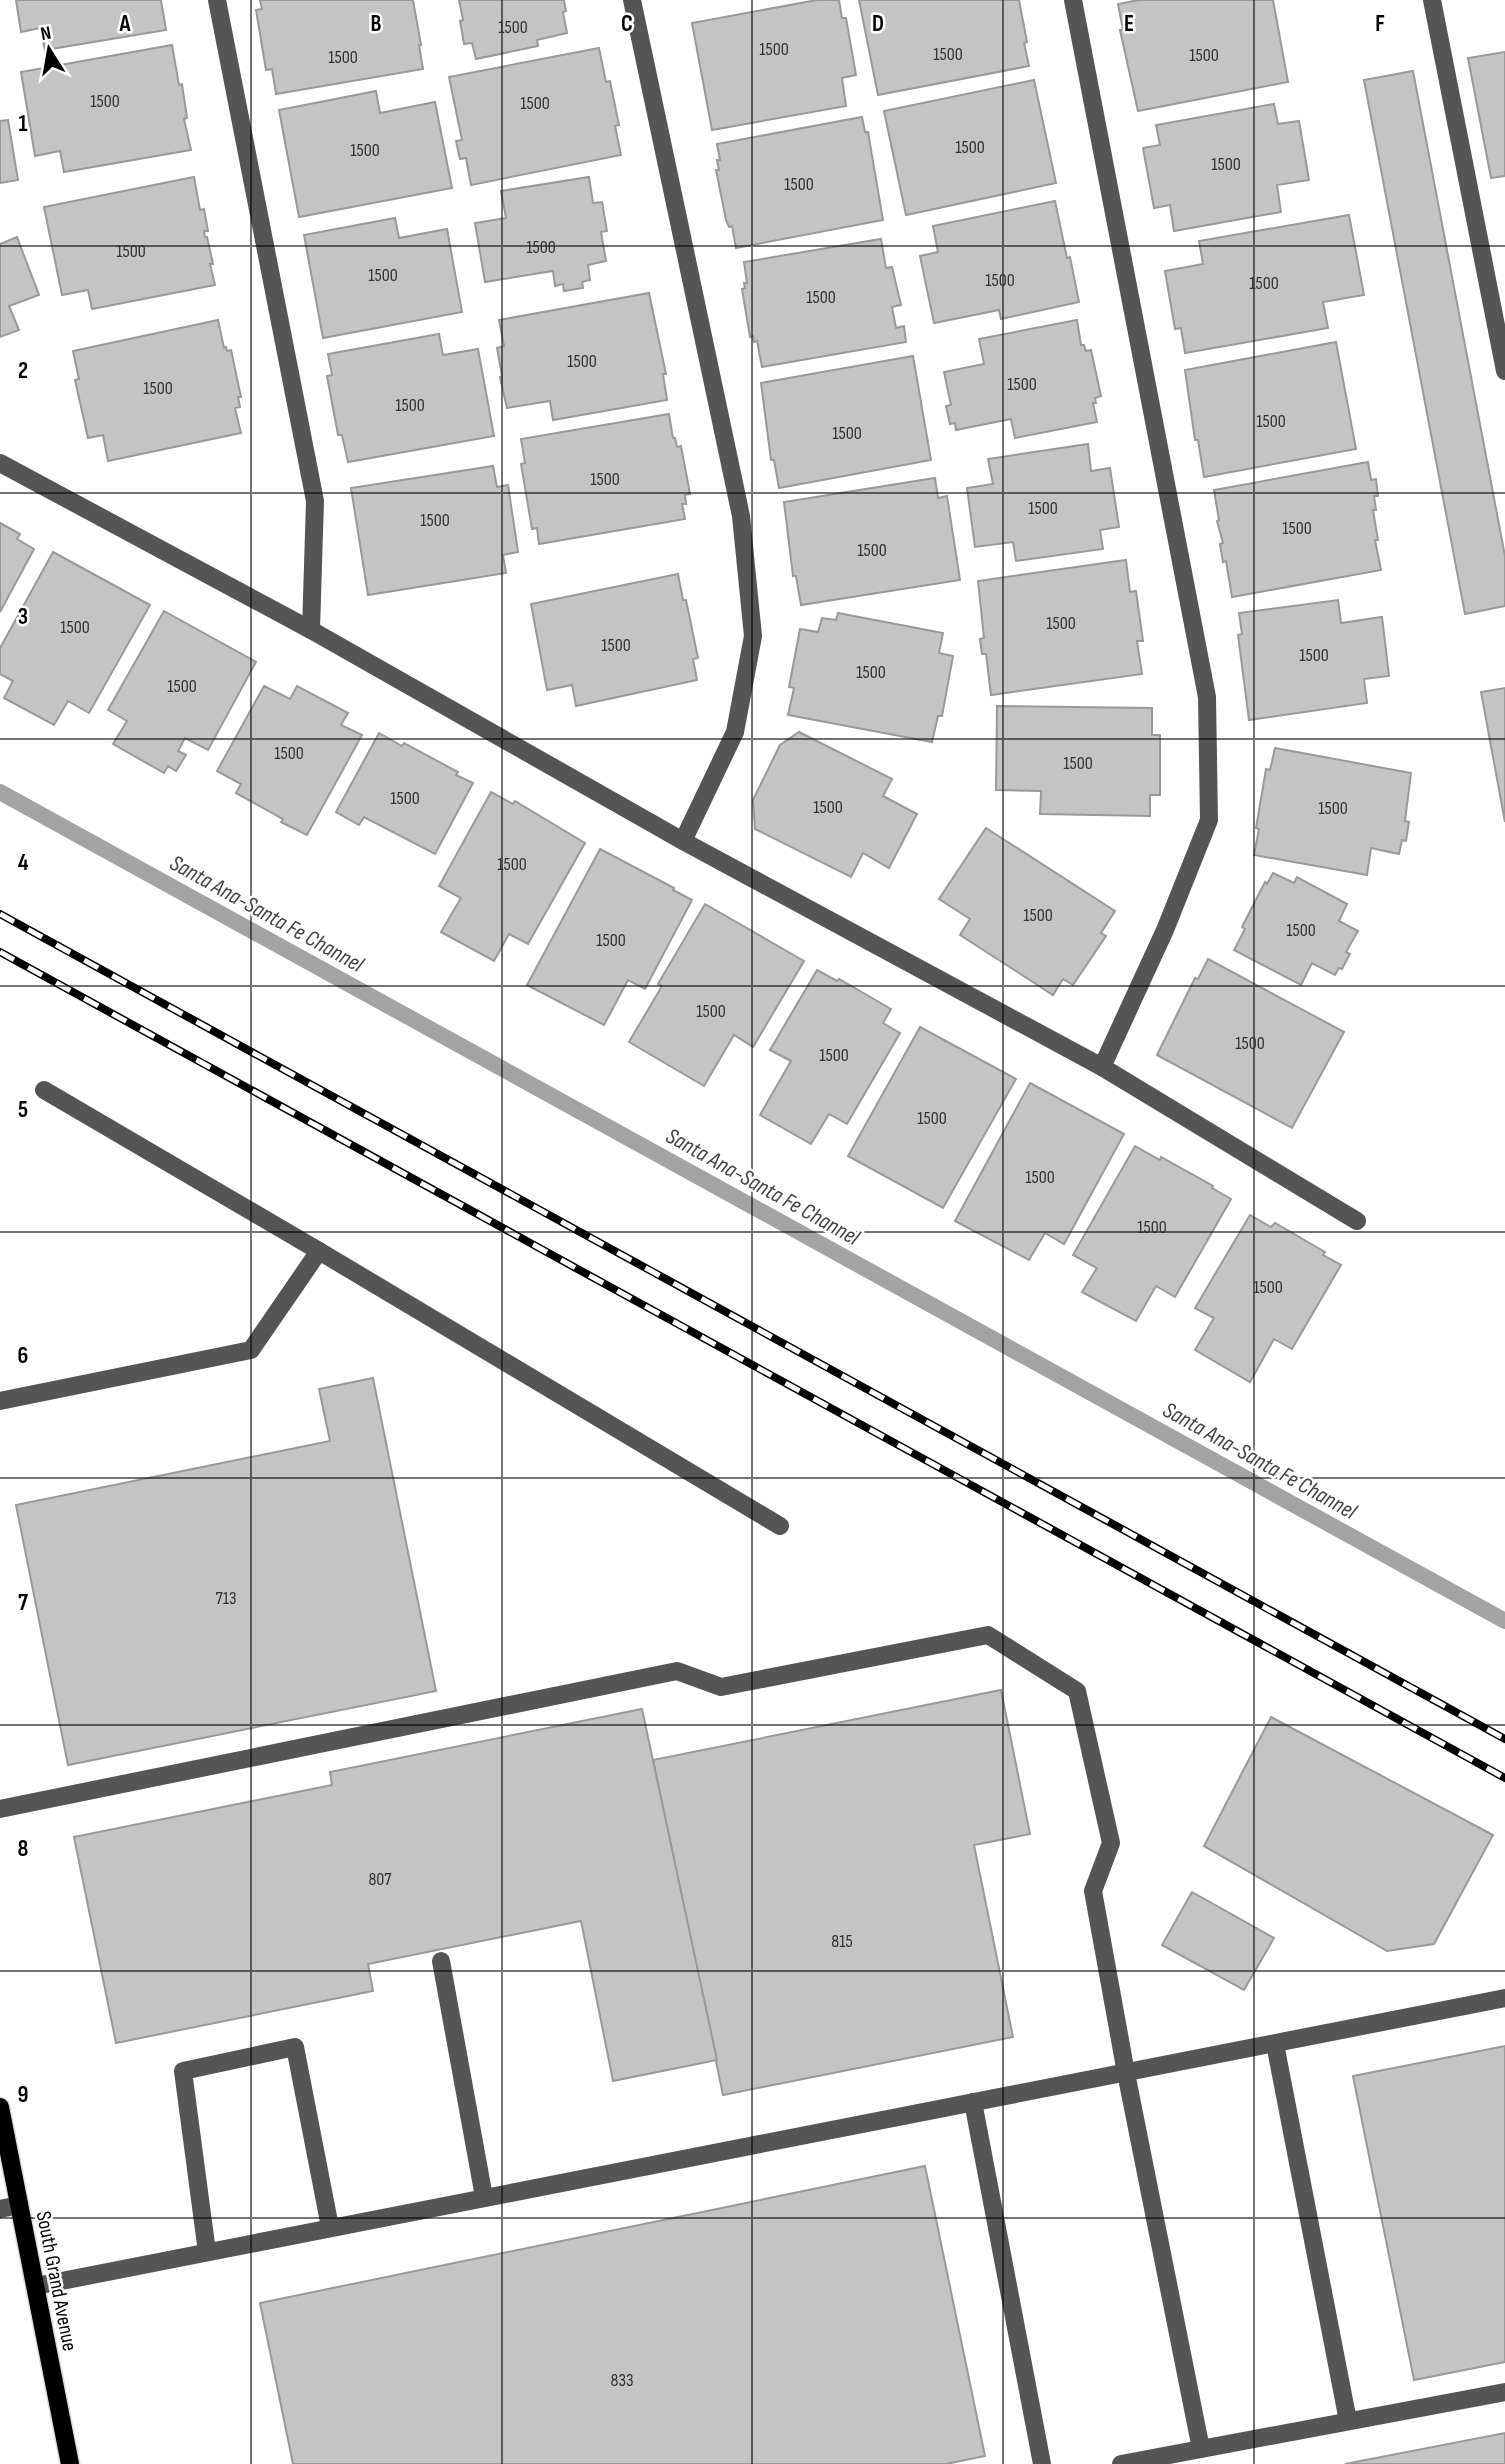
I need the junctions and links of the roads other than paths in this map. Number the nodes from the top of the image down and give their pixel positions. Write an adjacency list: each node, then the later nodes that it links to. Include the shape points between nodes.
1 (217, 0): 7 (street, via 315,501)
2 (632, 0): 8 (street, via 741,516 753,636 735,732)
3 (1073, 0): 9 (street, via 1207,697 1209,820)
4 (1432, 0): 5 (street)
5 (1505, 371)
6 (0, 463): 7 (street)
7 (311, 630): 8 (street)
8 (683, 841): 9 (street)
9 (1102, 1068): 11 (street)
10 (44, 1090): 12 (street)
11 (1357, 1221)
12 (320, 1251): 13 (street, via 251,1350); 14 (street)
13 (0, 1401)
14 (780, 1526)
15 (0, 1809): 19 (street, via 677,1671 721,1687 988,1634 1077,1691 1111,1843 1093,1891)
16 (441, 1961): 22 (street)
17 (1505, 1998): 18 (street)
18 (1275, 2044): 19 (street); 29 (street)
19 (1126, 2073): 20 (street); 30 (street)
20 (973, 2102): 22 (street); 32 (street)
21 (0, 2107): 23 (main road, South Grand Avenue)
22 (484, 2197): 25 (street)
23 (19, 2205): 24 (street); 27 (main road, South Grand Avenue)
24 (0, 2209)
25 (330, 2227): 26 (street); 26 (street, via 295,2047 183,2071)
26 (207, 2252): 27 (street)
27 (36, 2286): 31 (main road, South Grand Avenue)
28 (1505, 2392): 29 (street)
29 (1348, 2421): 30 (street)
30 (1201, 2449): 33 (street)
31 (70, 2464)
32 (1042, 2464)
33 (1121, 2464)

